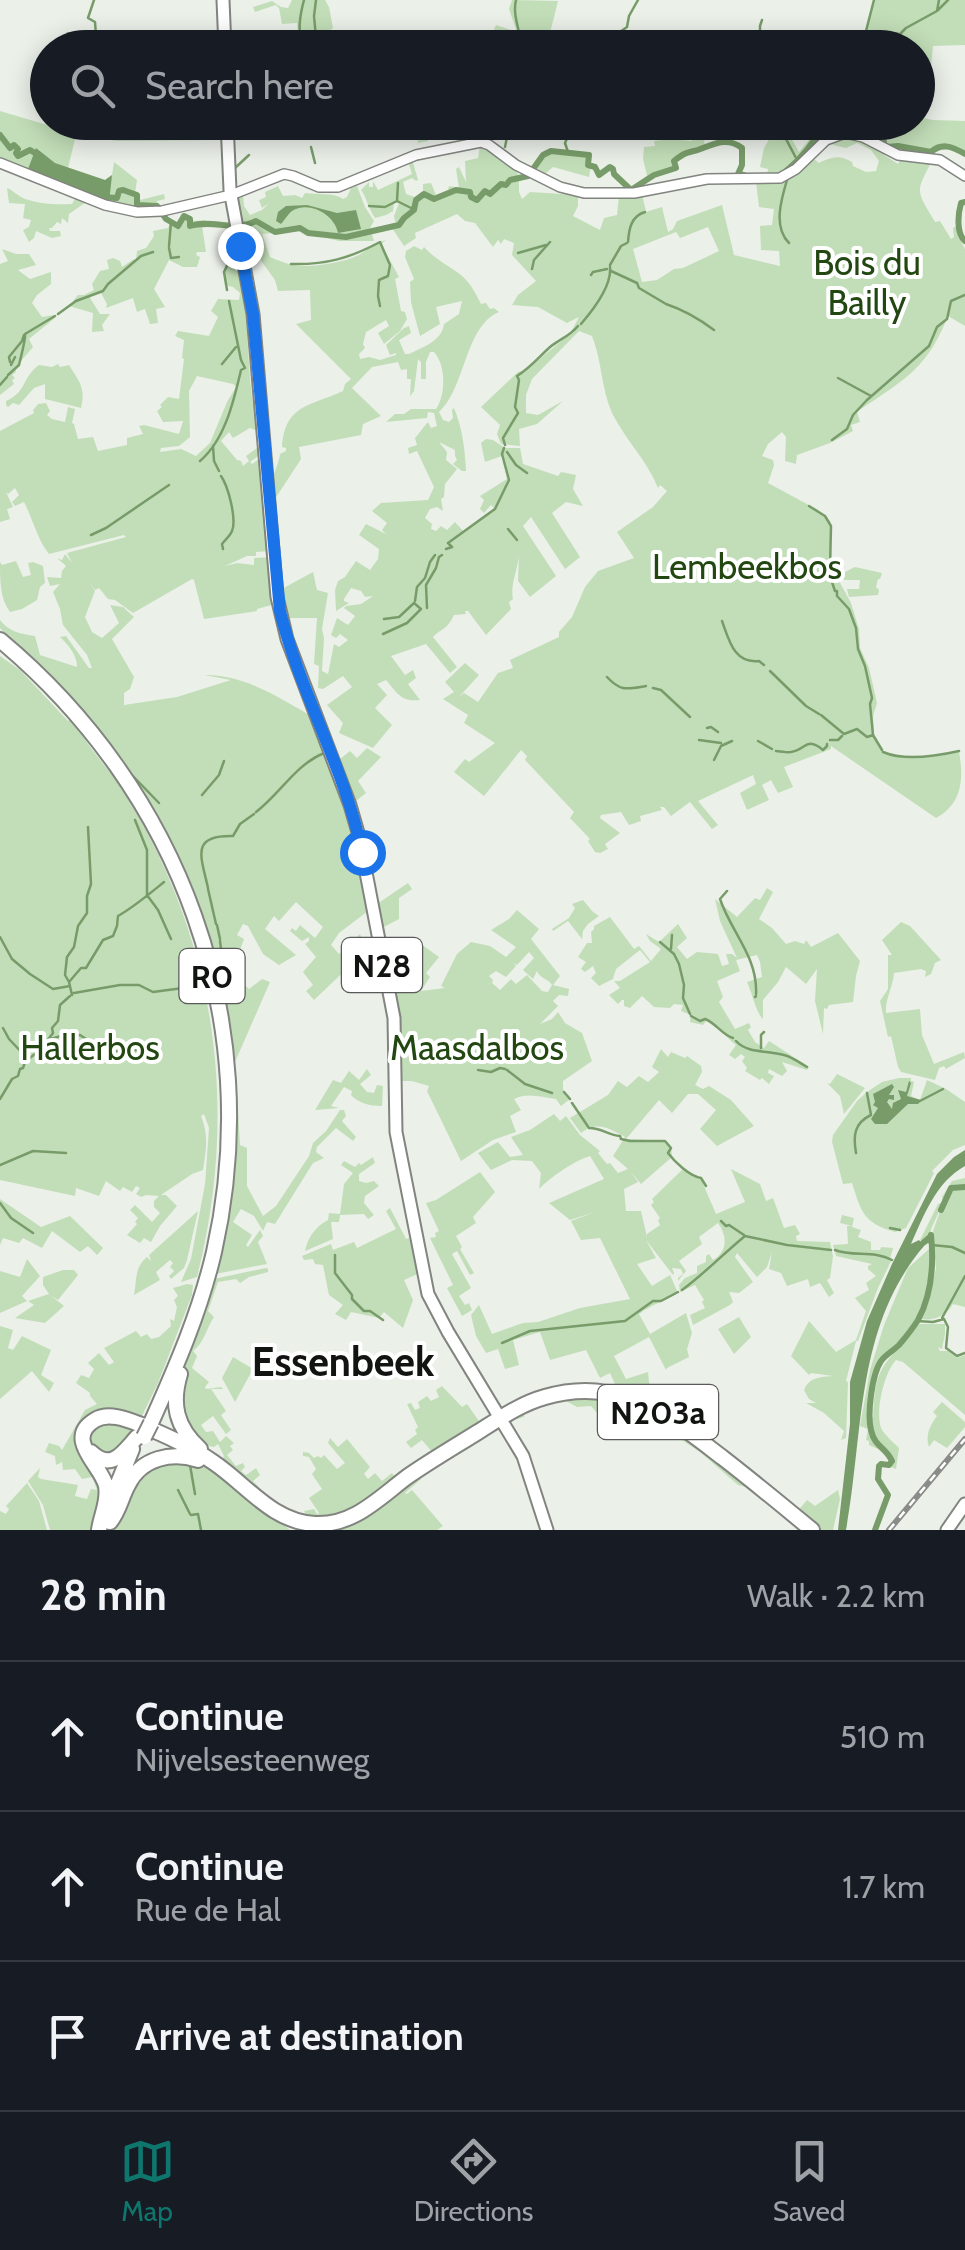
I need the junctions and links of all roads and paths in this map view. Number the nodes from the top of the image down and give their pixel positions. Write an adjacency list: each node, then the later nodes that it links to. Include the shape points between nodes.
1 (223, 0): 2 (main road)
2 (224, 30)
3 (228, 140): 8 (main road, N28)
4 (828, 140): 8 (main road, via 791,173 774,179 707,178 634,193 560,188 472,143 417,154 342,186 284,174)
5 (868, 140): 7 (main road, via 898,155 944,162)
6 (0, 163): 8 (main road, via 137,212)
7 (965, 176)
8 (231, 196): 12 (main road, N28, via 253,314 277,597 359,836 394,1018 396,1132 426,1286)
9 (0, 640): 11 (highway, R0, via 74,710 132,787 176,868 206,950 223,1032 229,1124 218,1231)
10 (0, 649): 13 (highway, R0, via 80,728 136,806 183,904 210,997 222,1106 214,1212 190,1310)
11 (192, 1325): 13 (highway, R0); 14 (highway, via 175,1410 184,1432)
12 (501, 1420): 14 (highway, N203a, via 362,1512 331,1523 284,1516); 18 (highway, N203a); 20 (main road, N28, via 527,1463); 21 (highway, N203a, via 566,1396 625,1401 694,1441)
13 (143, 1430): 14 (highway, via 122,1455 109,1460 97,1458 88,1445 94,1426 117,1422 172,1442); 17 (highway, R0)
14 (215, 1465): 16 (highway, N203a); 17 (highway, N203a, via 180,1456 149,1463 132,1478); 17 (highway, N203a, via 130,1421 93,1422 83,1442 107,1488)
15 (965, 1504): 22 (main road)
16 (279, 1518): 18 (highway, N203a); 19 (highway)
17 (104, 1528)
18 (335, 1528)
19 (292, 1530)
20 (548, 1530)
21 (810, 1530)
22 (947, 1530)

